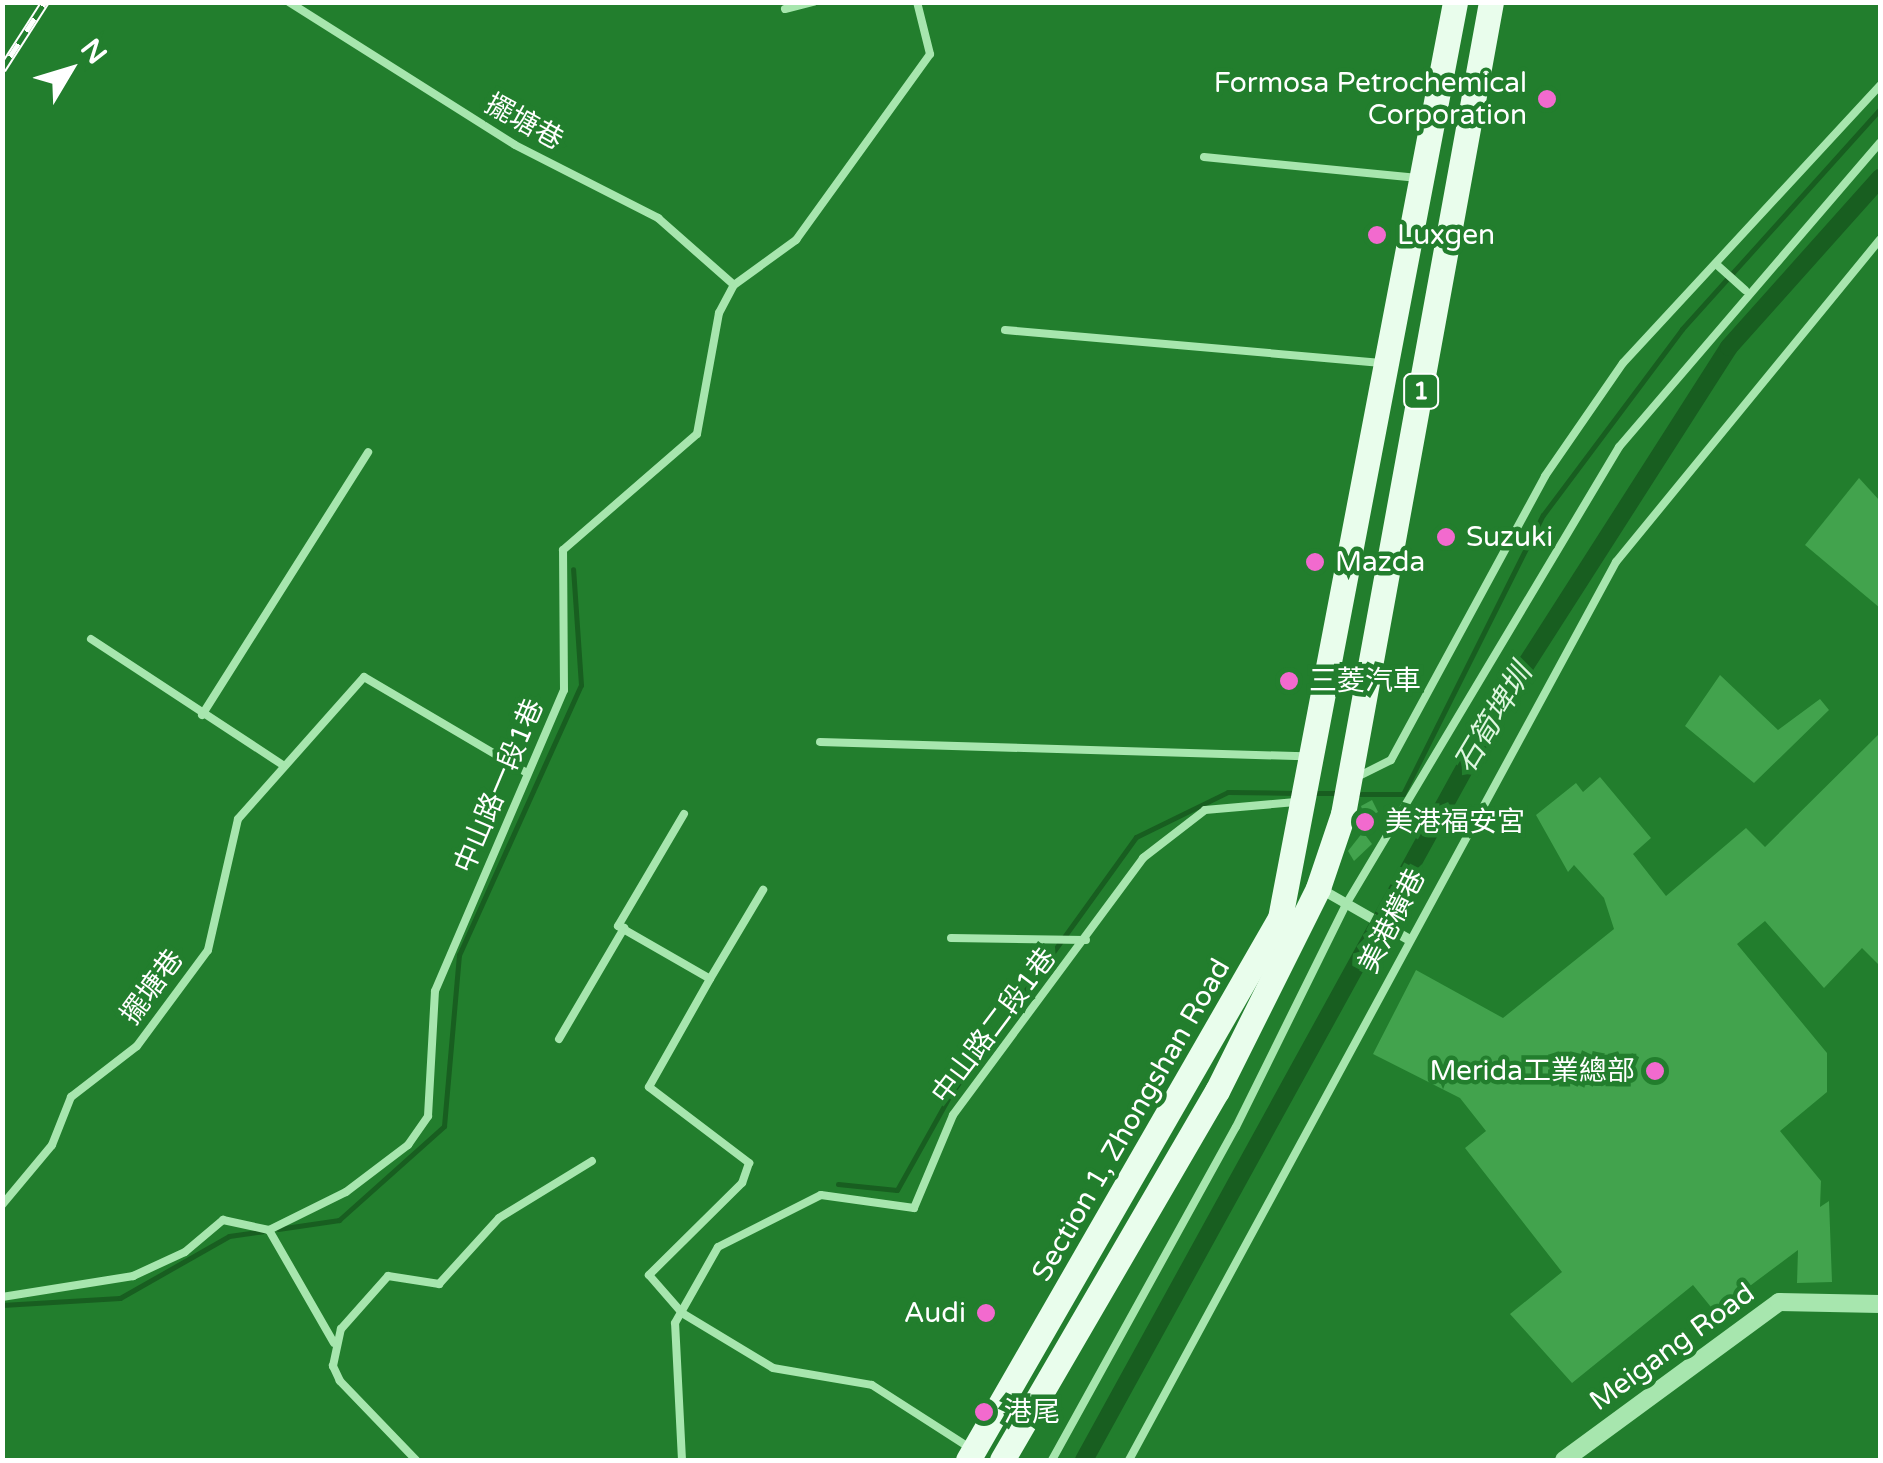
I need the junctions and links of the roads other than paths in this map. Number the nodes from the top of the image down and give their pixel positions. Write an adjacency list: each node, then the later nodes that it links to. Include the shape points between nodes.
1 (288, 2): 13 (lane, 擺塘巷, via 499,136 658,218)
2 (813, 2): 6 (lane)
3 (917, 2): 13 (lane, via 930,54 920,73 796,240)
4 (1455, 2): 10 (main road, 1)
5 (1491, 2): 24 (main road, 1)
6 (784, 9)
7 (1880, 85): 12 (lane)
8 (1880, 142): 14 (lane)
9 (1204, 157): 10 (lane)
10 (1420, 178): 16 (main road, 1)
11 (1880, 239): 33 (lane, 美港橫巷, via 1616,562)
12 (1716, 264): 14 (lane); 24 (lane, via 1623,363 1545,476 1391,760)
13 (734, 285): 23 (lane, 中山路一段1巷, via 719,313 696,434 562,550 564,690)
14 (1744, 290): 29 (lane, via 1619,447)
15 (1005, 330): 16 (lane)
16 (1388, 364): 21 (main road, 1)
17 (368, 452): 19 (lane)
18 (90, 640): 19 (lane)
19 (202, 715): 22 (lane)
20 (820, 742): 21 (lane)
21 (1314, 756): 25 (main road, 1)
22 (283, 765): 23 (lane, 擺塘巷, via 364,677); 37 (lane, 擺塘巷, via 229,841 208,950 136,1046 71,1097 52,1145)
23 (527, 774): 38 (lane, 中山路一段1巷, via 435,991 428,1116 408,1145 346,1192)
24 (1351, 779): 27 (main road, Section 1, Zhongshan Road / 1)
25 (1306, 798): 32 (lane, 中山路二段1巷, via 1240,800 1176,828 1143,858); 43 (main road, Section 1, Zhongshan Road / 1, via 1280,918)
26 (684, 814): 30 (lane)
27 (1318, 888): 29 (street); 46 (main road, Section 1, Zhongshan Road / 1, via 1217,1091)
28 (763, 890): 34 (lane)
29 (1345, 906): 33 (street); 47 (lane)
30 (624, 928): 34 (lane); 35 (lane)
31 (951, 938): 32 (lane, 中山路二段1巷)
32 (1086, 940): 41 (lane, 中山路二段1巷, via 953,1115 914,1208 822,1194 776,1213 718,1246)
33 (1408, 940): 48 (lane, 美港橫巷)
34 (710, 979): 41 (lane, via 649,1087 750,1163 742,1183 649,1275)
35 (559, 1039)
36 (592, 1161): 42 (lane, via 499,1218 439,1284 388,1276)
37 (2, 1205)
38 (269, 1230): 39 (lane, via 223,1220 186,1252 132,1276); 42 (lane)
39 (2, 1296)
40 (1880, 1304): 49 (street, Meigang Road, via 1779,1302)
41 (682, 1312): 43 (lane, via 772,1368 872,1385 963,1436); 45 (lane, via 675,1323)
42 (334, 1343): 44 (lane, via 340,1381)
43 (970, 1459)
44 (416, 1460)
45 (682, 1460)
46 (1002, 1460)
47 (1052, 1460)
48 (1129, 1460)
49 (1566, 1460)

